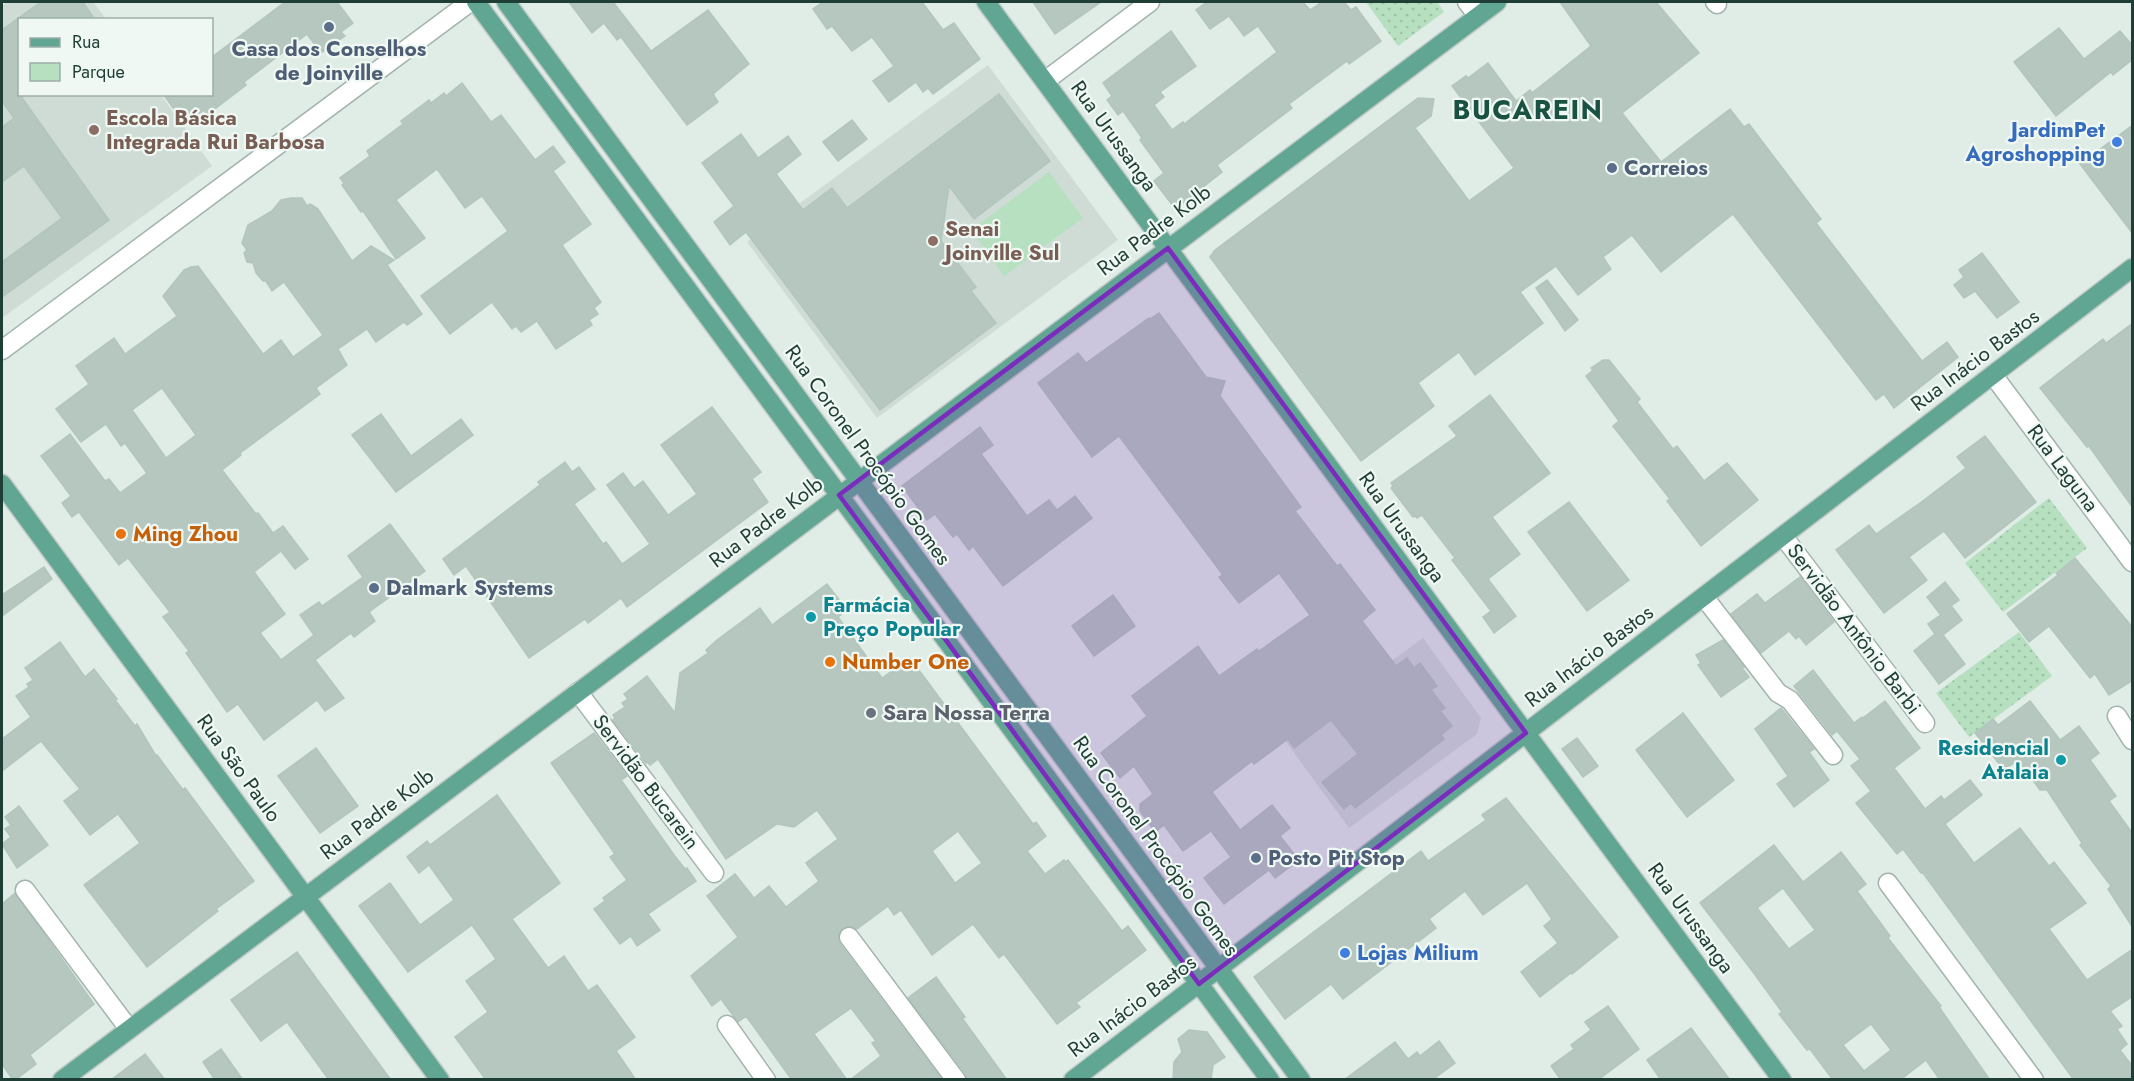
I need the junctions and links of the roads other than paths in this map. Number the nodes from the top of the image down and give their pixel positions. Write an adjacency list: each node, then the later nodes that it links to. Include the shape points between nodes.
1 (470, 2): 11 (street)
2 (476, 2): 15 (main road)
3 (506, 2): 13 (main road, Rua Coronel Procópio Gomes)
4 (986, 2): 8 (main road, Rua Urussanga)
5 (1149, 2): 8 (street)
6 (1497, 2): 7 (main road, Rua Padre Kolb)
7 (1472, 9): 9 (main road, Rua Padre Kolb)
8 (1045, 81): 9 (main road, Rua Urussanga)
9 (1168, 248): 13 (main road, Rua Padre Kolb); 22 (main road, Rua Urussanga)
10 (2133, 268): 12 (main road, Rua Inácio Bastos)
11 (2, 350)
12 (1993, 375): 16 (main road, Rua Inácio Bastos); 17 (street, Rua Laguna)
13 (859, 480): 15 (main road, Rua Padre Kolb); 30 (main road, Rua Coronel Procópio Gomes)
14 (2, 484): 28 (main road, Rua São Paulo)
15 (839, 495): 19 (main road, Rua Padre Kolb); 31 (main road)
16 (1783, 536): 18 (main road, Rua Inácio Bastos); 21 (street, Servidão Antônio Barbi)
17 (2133, 562)
18 (1704, 597): 22 (main road, Rua Inácio Bastos); 24 (street, via 1778,693 1790,700)
19 (578, 692): 25 (street, Servidão Bucarein); 28 (main road, Rua Padre Kolb)
20 (2117, 716): 23 (street)
21 (1925, 723)
22 (1526, 733): 30 (main road, Rua Inácio Bastos); 41 (main road, Rua Urussanga)
23 (2133, 741)
24 (1833, 755)
25 (714, 873)
26 (1888, 883): 42 (street)
27 (25, 890): 33 (street)
28 (306, 897): 33 (main road, Rua Padre Kolb); 35 (main road, Rua São Paulo)
29 (849, 937): 37 (street)
30 (1219, 968): 31 (main road, Rua Inácio Bastos); 40 (main road, Rua Coronel Procópio Gomes)
31 (1199, 984): 38 (main road, Rua Inácio Bastos); 39 (main road)
32 (727, 1025): 36 (street)
33 (129, 1029): 34 (main road, Rua Padre Kolb)
34 (62, 1080)
35 (440, 1080)
36 (766, 1080)
37 (956, 1080)
38 (1073, 1080)
39 (1270, 1080)
40 (1301, 1080)
41 (1782, 1080)
42 (2034, 1080)

